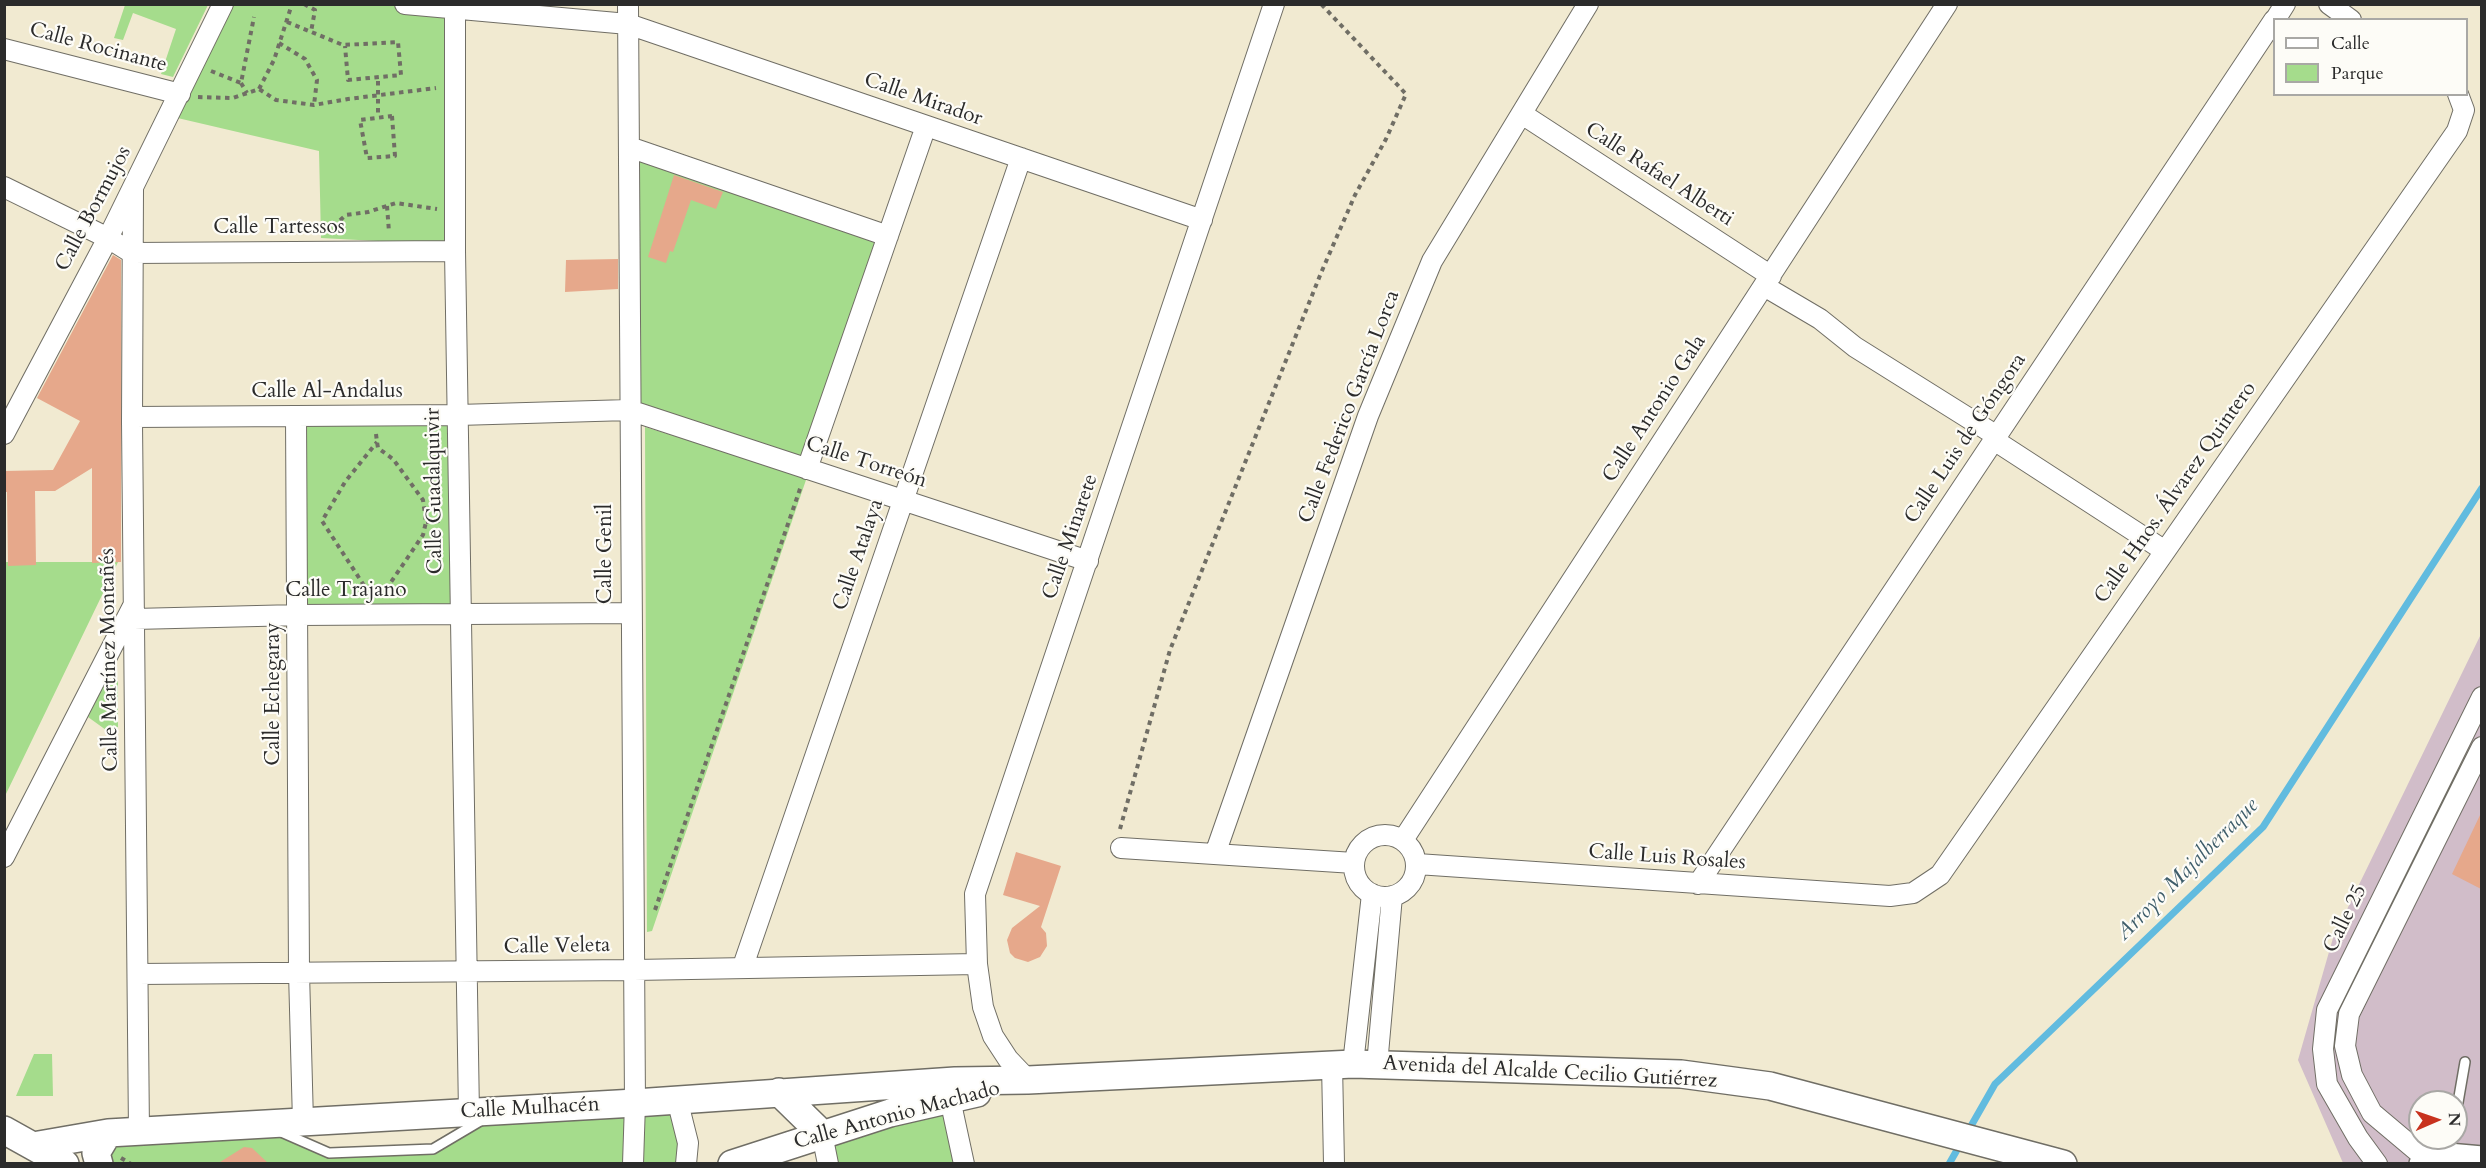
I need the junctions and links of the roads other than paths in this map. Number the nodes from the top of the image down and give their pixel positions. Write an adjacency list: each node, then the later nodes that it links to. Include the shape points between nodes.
1 (223, 4): 15 (street, Calle Bormujos)
2 (405, 4): 9 (street, Calle Mirador)
3 (628, 4): 13 (street, Calle Genil)
4 (1274, 4): 23 (street, Calle Minarete)
5 (1588, 4): 17 (street, Calle Federico García Lorca)
6 (1947, 4): 28 (street, Calle Antonio Gala)
7 (2285, 4): 10 (street, Calle Luis de Góngora)
8 (2329, 4): 11 (street)
9 (455, 9): 13 (street, Calle Mirador); 26 (street, Calle Guadalquivir)
10 (2276, 18)
11 (2349, 18)
12 (2273, 23): 34 (street, Calle Luis de Góngora)
13 (628, 24): 18 (street, Calle Mirador); 19 (street, Calle Genil)
14 (4, 49): 15 (street, Calle Rocinante)
15 (180, 94): 22 (street, Calle Bormujos)
16 (2461, 102): 37 (street, Calle Hnos. Álvarez Quintero, via 2457,131)
17 (1522, 114): 28 (street, Calle Rafael Alberti); 47 (street, Calle Federico García Lorca, via 1428,272 1368,416)
18 (926, 126): 20 (street, Calle Mirador); 24 (street)
19 (629, 147): 24 (street); 29 (street, Calle Genil)
20 (1021, 158): 23 (street, Calle Mirador); 36 (street, Calle Atalaya)
21 (4, 187): 25 (street)
22 (133, 189): 25 (street, Calle Bormujos); 27 (street, Calle Martínez Montañés)
23 (1202, 220): 38 (street, Calle Minarete)
24 (888, 236): 35 (street)
25 (108, 238): 27 (street); 33 (street, Calle Bormujos)
26 (455, 250): 27 (street, Calle Tartessos); 30 (street, Calle Guadalquivir)
27 (132, 253): 32 (street, Calle Martínez Montañés)
28 (1767, 281): 34 (street, Calle Rafael Alberti, via 1855,347); 45 (street, Calle Antonio Gala)
29 (629, 410): 30 (street, Calle Al-Andalus); 35 (street, Calle Torreón); 40 (street, Calle Genil)
30 (458, 415): 31 (street, Calle Al-Andalus); 42 (street, Calle Guadalquivir)
31 (296, 416): 32 (street, Calle Al-Andalus); 41 (street, Calle Echegaray)
32 (133, 417): 39 (street, Calle Martínez Montañés)
33 (4, 434)
34 (1996, 438): 37 (street, Calle Rafael Alberti); 51 (street, Calle Luis de Góngora)
35 (807, 469): 36 (street, Calle Torreón)
36 (903, 500): 38 (street, Calle Torreón); 56 (street, Calle Atalaya)
37 (2165, 551): 52 (street, Calle Hnos. Álvarez Quintero, via 1940,875)
38 (1088, 561): 55 (street, Calle Minarete, via 975,894)
39 (134, 611): 41 (street, Calle Trajano); 48 (street); 60 (street, Calle Martínez Montañés)
40 (631, 613): 42 (street, Calle Trajano); 57 (street, Calle Genil)
41 (298, 615): 42 (street, Calle Trajano); 58 (street, Calle Echegaray)
42 (460, 615): 59 (street, Calle Guadalquivir)
43 (2481, 698): 89 (street, Calle 25, via 2327,1010 2323,1049 2327,1084)
44 (2481, 747): 78 (street, via 2349,1014 2345,1046 2352,1075 2372,1113)
45 (1403, 840): 49 (street, via 1377,836 1361,846); 50 (street)
46 (1121, 848): 47 (street)
47 (1215, 854): 49 (street)
48 (4, 857)
49 (1354, 863): 53 (street, via 1359,881)
50 (1417, 864): 51 (street, Calle Luis Rosales); 54 (street, via 1410,885)
51 (1698, 884): 52 (street, Calle Luis Rosales, via 1890,897)
52 (1913, 893)
53 (1372, 894): 54 (street); 62 (street)
54 (1392, 896): 62 (street)
55 (976, 964): 56 (street, Calle Veleta); 63 (street, Calle Minarete, via 983,1007 993,1036)
56 (743, 966): 57 (street, Calle Veleta)
57 (634, 970): 59 (street, Calle Veleta); 68 (street, Calle Genil)
58 (299, 972): 59 (street, Calle Veleta); 60 (street, Calle Veleta); 71 (street, Calle Echegaray)
59 (466, 972): 70 (street, Calle Guadalquivir)
60 (138, 974): 74 (street, Calle Martínez Montañés)
61 (2465, 1062): 64 (lane)
62 (1354, 1064): 63 (street, Avenida del Alcalde Cecilio Gutiérrez); 87 (street); 88 (street, Avenida del Alcalde Cecilio Gutiérrez, via 1681,1074 1759,1085)
63 (1028, 1080): 65 (street, Calle Mulhacén); 67 (street, Calle Antonio Machado)
64 (2460, 1090)
65 (780, 1092): 66 (street, Calle Mulhacén); 76 (street)
66 (677, 1099): 68 (street, Calle Mulhacén); 83 (street, via 688,1143)
67 (950, 1099): 76 (street, Calle Antonio Machado); 86 (street)
68 (635, 1103): 69 (street, Calle Mulhacén); 82 (street, Calle Genil)
69 (497, 1111): 70 (street, Calle Mulhacén); 72 (lane, via 433,1149 329,1154)
70 (468, 1113): 71 (street, Calle Mulhacén)
71 (303, 1122): 72 (street, Calle Mulhacén)
72 (264, 1124): 74 (street, Calle Mulhacén)
73 (4, 1130): 77 (street)
74 (139, 1132): 75 (street, Calle Mulhacén)
75 (108, 1133): 77 (street, Calle Mulhacén); 81 (street, via 96,1153)
76 (822, 1134): 84 (street, Calle Antonio Machado); 85 (street)
77 (34, 1155): 80 (street)
78 (2438, 1157): 79 (street)
79 (2481, 1160)
80 (65, 1164)
81 (99, 1164)
82 (633, 1164)
83 (686, 1164)
84 (732, 1164)
85 (828, 1164)
86 (964, 1164)
87 (1334, 1164)
88 (2063, 1164)
89 (2377, 1164)

